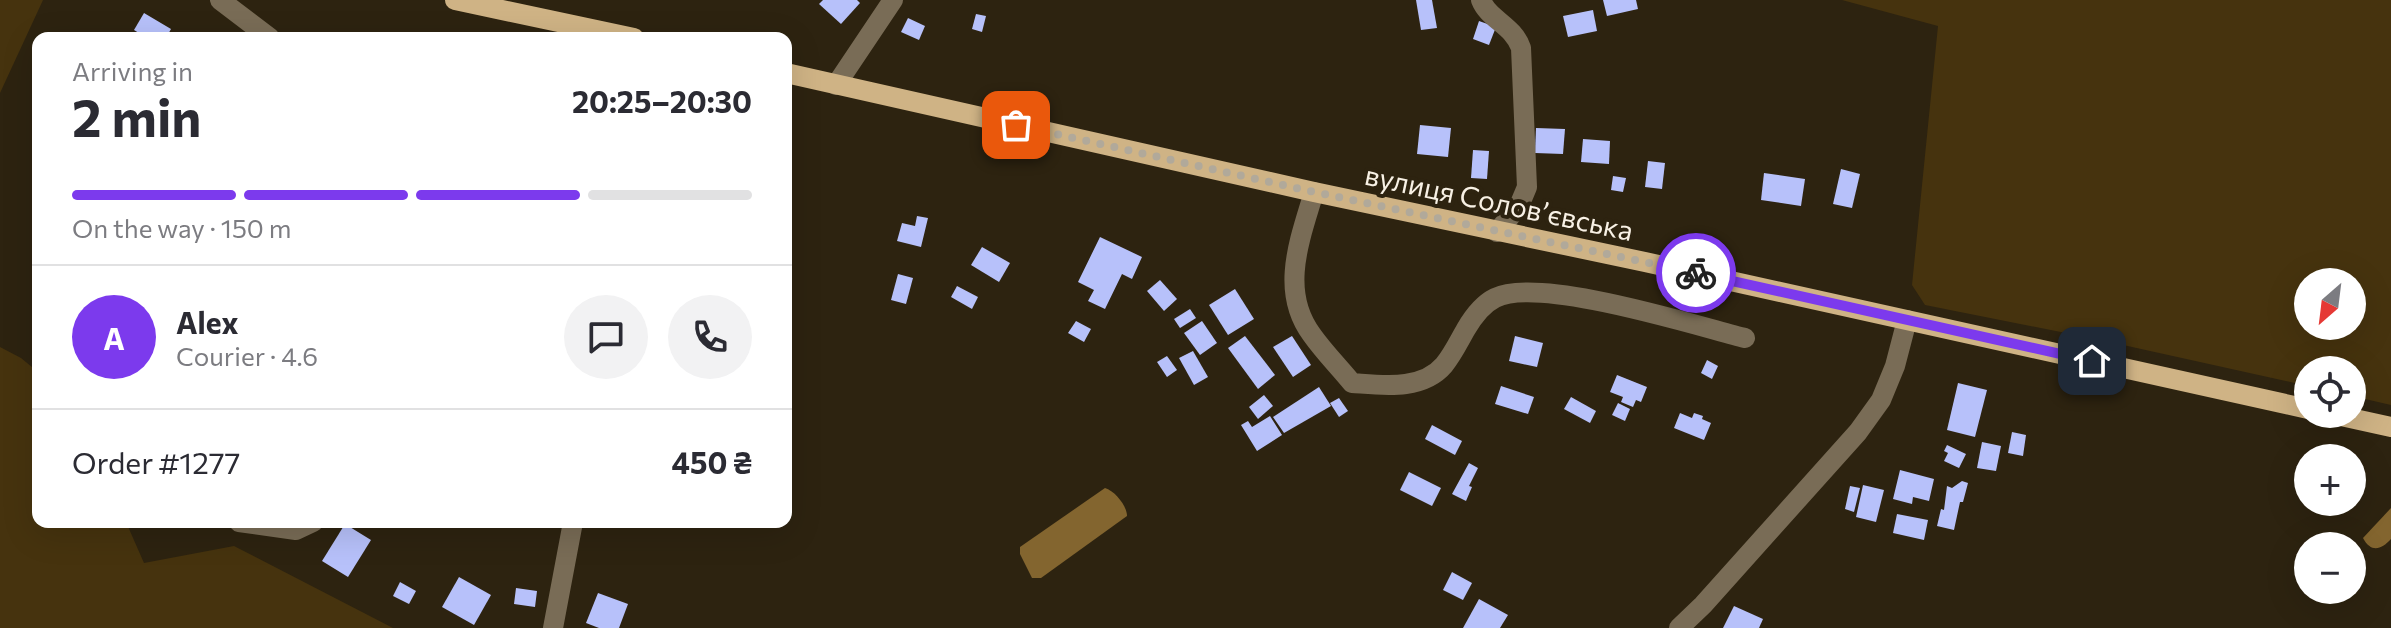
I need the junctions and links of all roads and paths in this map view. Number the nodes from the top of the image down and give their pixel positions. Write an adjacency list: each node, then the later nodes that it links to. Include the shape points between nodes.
1 (220, 0): 5 (street)
2 (455, 0): 6 (main road)
3 (893, 0): 8 (street)
4 (1481, 0): 10 (street, via 1521,48 1527,187)
5 (262, 32)
6 (605, 32)
7 (792, 74): 8 (main road, вулиця Соловʼєвська)
8 (836, 85): 9 (main road, вулиця Соловʼєвська)
9 (1314, 192): 10 (main road, вулиця Соловʼєвська); 12 (street, via 1296,253 1295,301 1311,335 1352,383 1427,379 1444,365 1481,309 1511,293 1593,301)
10 (1497, 232): 11 (main road, вулиця Соловʼєвська)
11 (1907, 320): 13 (main road, вулиця Соловʼєвська); 18 (street, via 1881,400 1858,432)
12 (1745, 338)
13 (2294, 406)
14 (2366, 421): 15 (main road)
15 (2391, 427)
16 (572, 528): 17 (street)
17 (553, 628)
18 (1679, 628)

